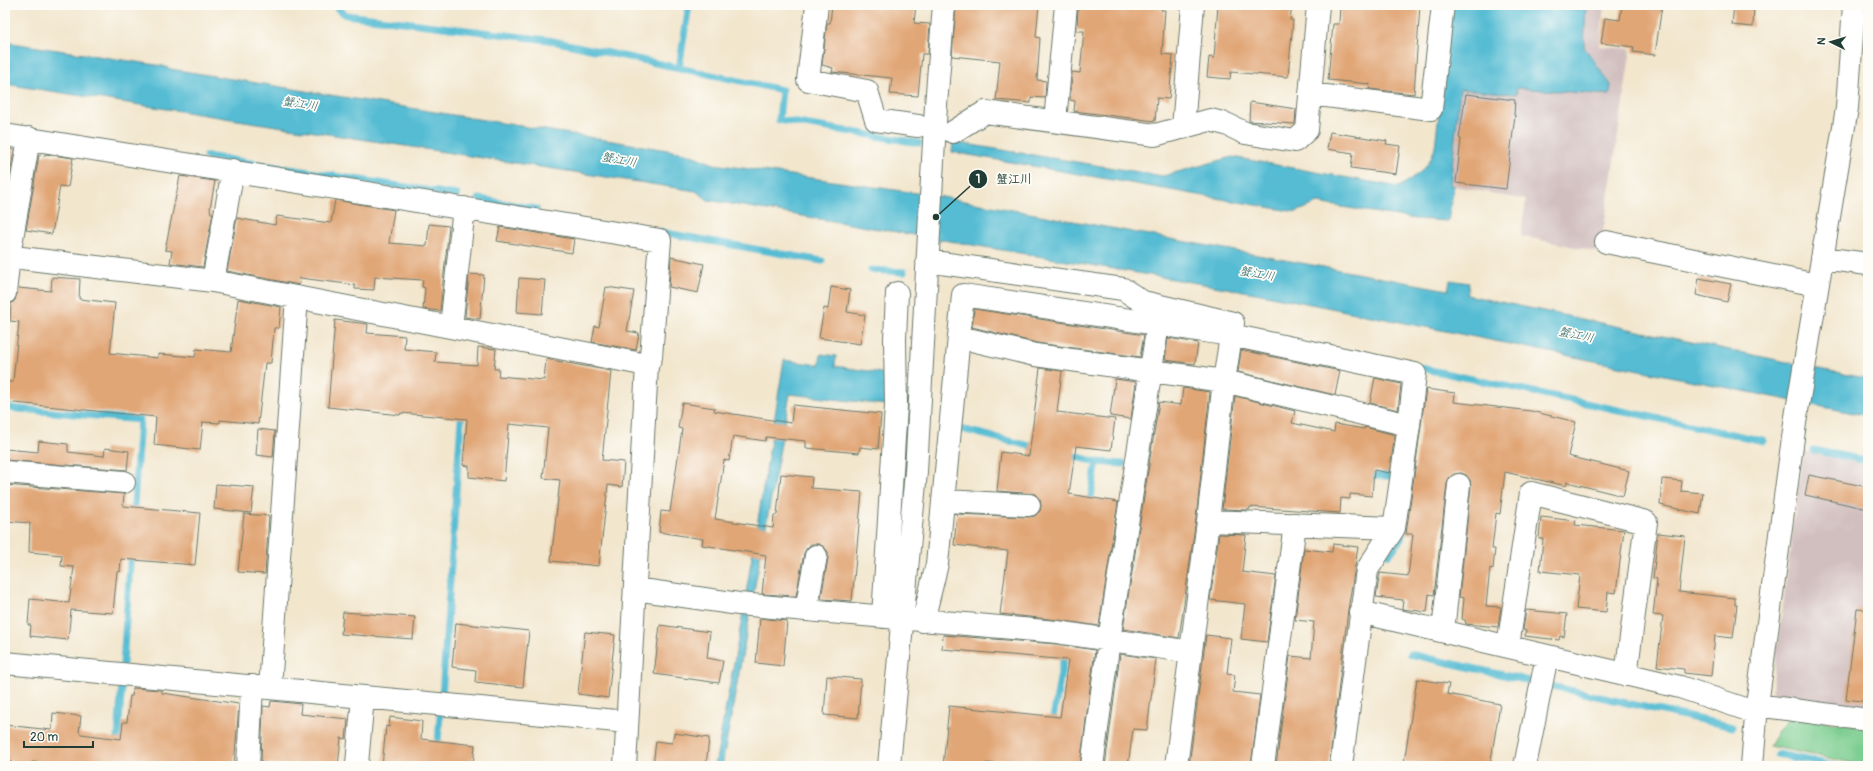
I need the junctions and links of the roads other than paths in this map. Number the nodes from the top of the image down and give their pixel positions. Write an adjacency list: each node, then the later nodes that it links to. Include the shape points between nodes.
1 (817, 5): 10 (street, via 808,80 867,91 876,120)
2 (944, 5): 19 (street)
3 (1066, 5): 9 (street)
4 (1193, 5): 11 (street)
5 (1318, 5): 8 (street)
6 (1443, 5): 8 (street, via 1431,109)
7 (1858, 7): 20 (street, via 1847,108)
8 (1310, 94): 11 (street, via 1307,130 1295,140 1245,133 1210,120)
9 (1055, 121): 11 (street, via 1155,135); 12 (street, via 985,112)
10 (918, 126)
11 (1183, 128)
12 (953, 132)
13 (5, 135): 14 (street)
14 (29, 138): 15 (street); 18 (street)
15 (233, 170): 16 (street); 22 (street)
16 (464, 208): 28 (street); 31 (street, via 660,240 652,357)
17 (1606, 242): 23 (street)
18 (7, 256): 22 (street); 24 (street)
19 (928, 257): 29 (street, via 1124,289 1143,302 1233,323); 47 (street, via 916,472)
20 (1822, 258): 21 (street); 23 (street)
21 (1868, 264)
22 (213, 281): 26 (street)
23 (1817, 285): 57 (street, via 1795,423)
24 (5, 293)
25 (897, 293): 47 (street, via 896,406)
26 (297, 297): 28 (street); 55 (street)
27 (1158, 324): 29 (street); 30 (street, via 963,295); 32 (street)
28 (451, 327): 31 (street)
29 (1231, 335): 33 (street); 34 (street, via 1415,374)
30 (959, 337): 32 (street, via 1035,355); 38 (street)
31 (647, 365): 44 (street)
32 (1151, 372): 33 (street); 49 (street)
33 (1224, 381): 34 (street); 40 (street)
34 (1409, 425): 42 (street)
35 (5, 472): 36 (street)
36 (124, 482)
37 (1459, 485): 48 (street)
38 (943, 501): 39 (street); 47 (street, via 937,564)
39 (1030, 505)
40 (1208, 521): 41 (street); 51 (street)
41 (1295, 524): 42 (street); 66 (street)
42 (1394, 528): 46 (street, via 1367,570)
43 (816, 556): 45 (street)
44 (635, 589): 45 (street, via 748,605); 59 (street)
45 (806, 610): 47 (street)
46 (1360, 612): 48 (street); 67 (street)
47 (903, 619): 49 (street, via 1056,632); 63 (street)
48 (1443, 631): 50 (street)
49 (1109, 640): 51 (street); 64 (street)
50 (1508, 646): 53 (street); 54 (street, via 1531,492 1646,522)
51 (1191, 652): 65 (street)
52 (5, 663): 55 (street)
53 (1544, 673): 54 (street); 68 (street)
54 (1626, 675): 57 (street)
55 (261, 687): 56 (street); 61 (street)
56 (364, 697): 59 (street); 60 (street)
57 (1757, 709): 58 (street); 69 (street)
58 (1868, 720)
59 (628, 722): 62 (street)
60 (357, 764)
61 (248, 766)
62 (625, 766)
63 (889, 766)
64 (1092, 766)
65 (1176, 766)
66 (1263, 766)
67 (1341, 766)
68 (1525, 766)
69 (1752, 766)

